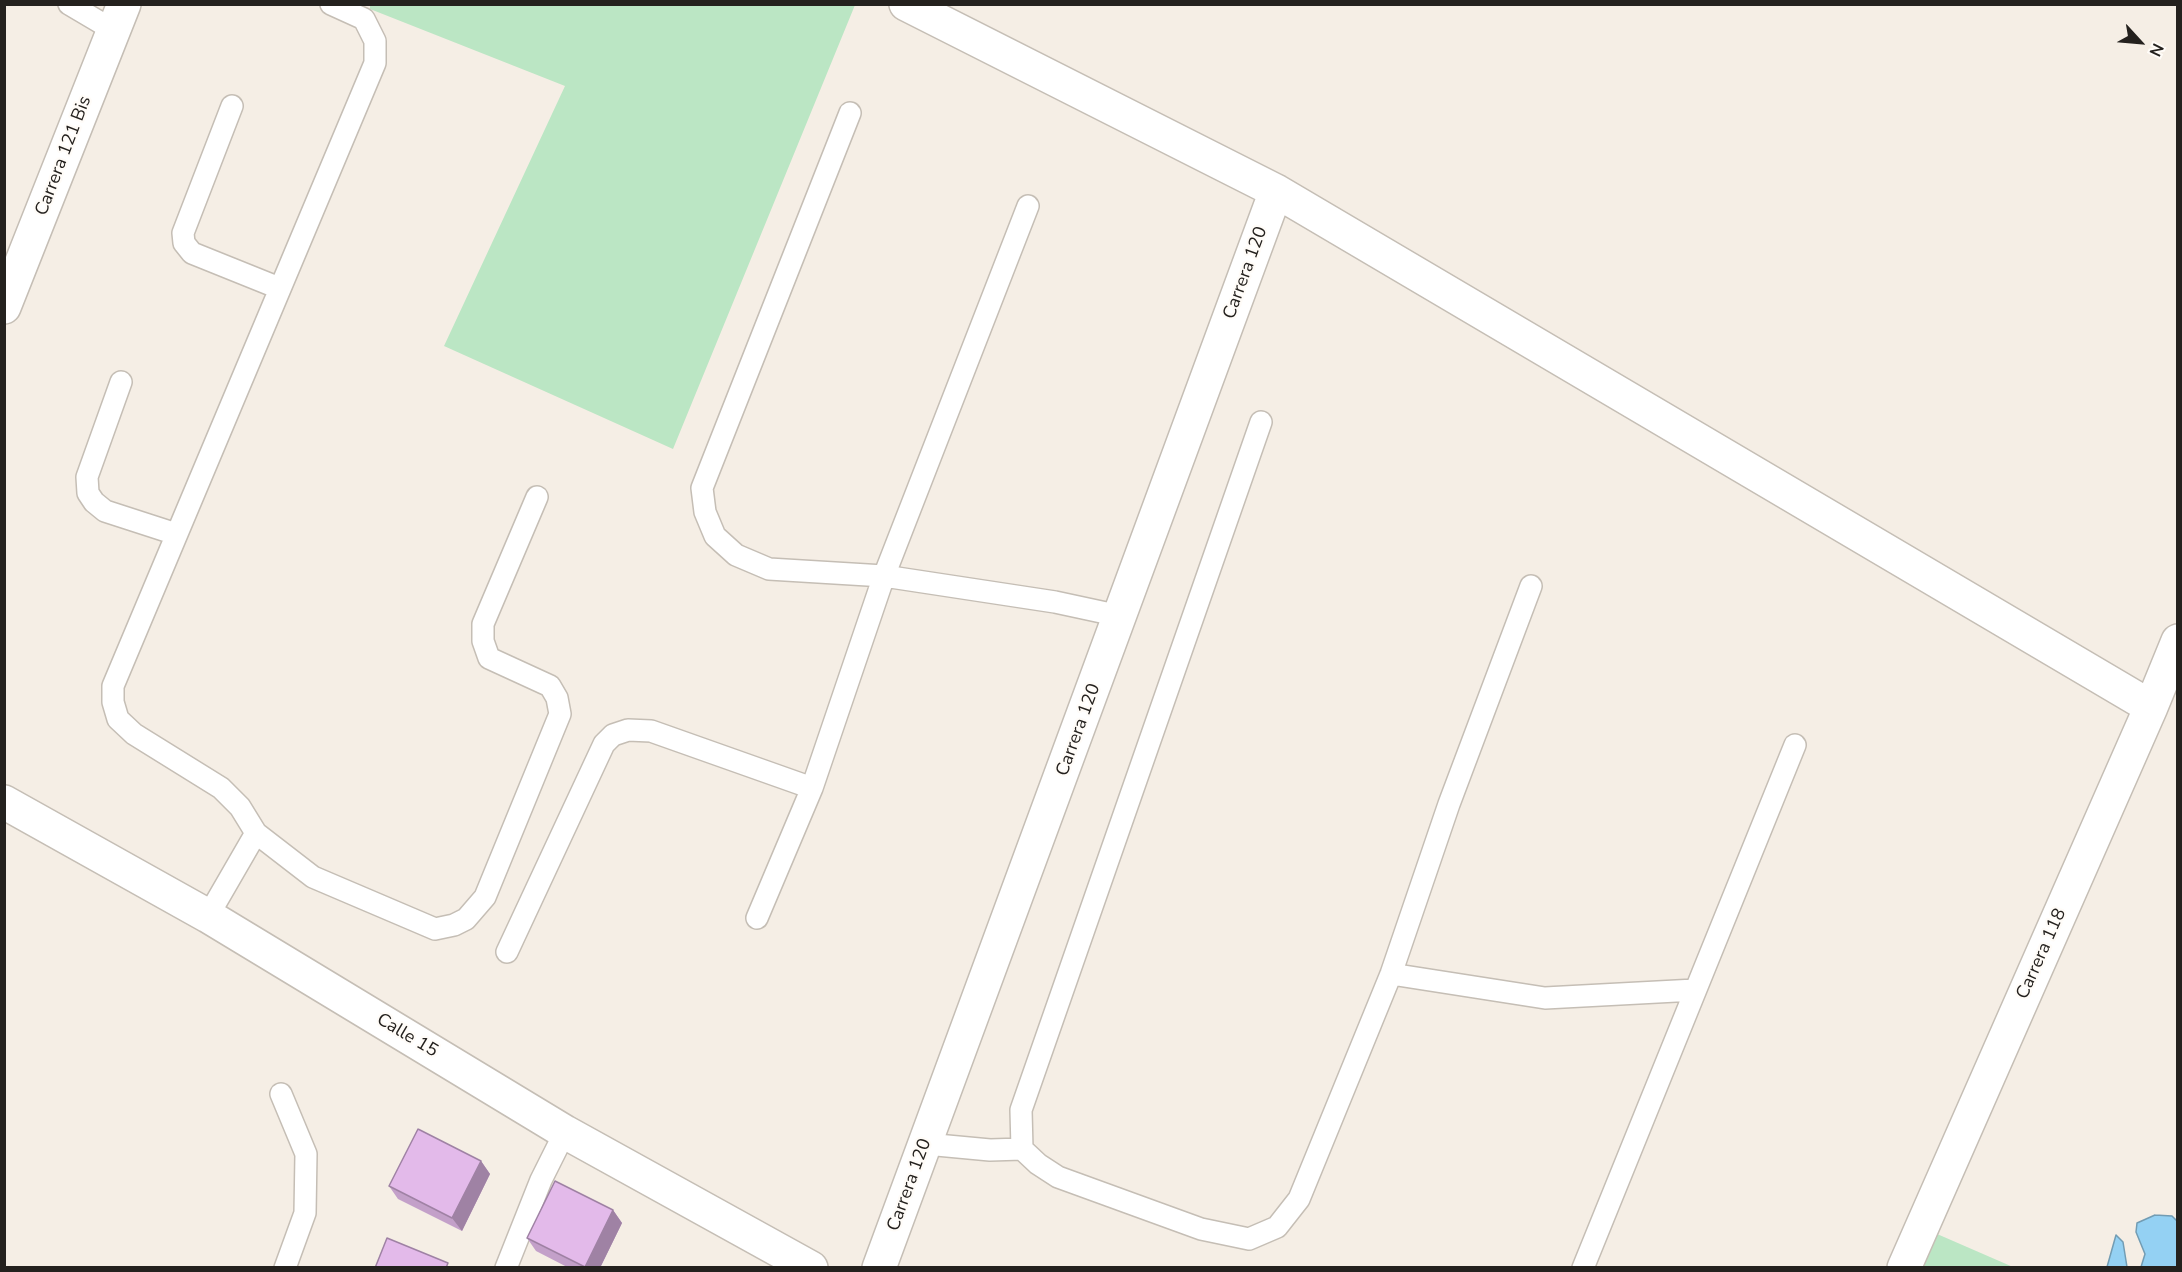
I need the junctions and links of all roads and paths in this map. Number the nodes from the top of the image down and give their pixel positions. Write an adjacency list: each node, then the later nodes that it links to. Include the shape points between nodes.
1 (69, 4): 4 (lane)
2 (331, 4): 9 (lane, via 364,19 375,41 375,63)
3 (906, 4): 7 (street)
4 (119, 17): 10 (street, Carrera 121 Bis)
5 (232, 106): 9 (lane, via 183,233 184,243 192,253)
6 (850, 113): 15 (lane, via 702,488 705,512 715,536 736,555 769,568)
7 (1276, 191): 17 (street, Carrera 120); 19 (street)
8 (1028, 206): 15 (lane)
9 (279, 288): 14 (lane)
10 (4, 307)
11 (121, 382): 14 (lane, via 87,477 88,493 105,511)
12 (1261, 422): 32 (lane, via 1021,1110)
13 (537, 497): 23 (lane, via 483,624 483,642 489,658 550,686 560,714 485,897 466,919 435,929 313,877)
14 (176, 534): 23 (lane, via 113,686 112,702 118,719 134,735 221,788 240,807)
15 (884, 576): 17 (lane); 21 (lane)
16 (1531, 586): 27 (lane, via 1449,804)
17 (1120, 616): 31 (street, Carrera 120)
18 (2178, 641): 19 (street, Carrera 118)
19 (2151, 707): 38 (street, Carrera 118)
20 (1795, 746): 28 (lane)
21 (812, 788): 25 (lane); 26 (lane, via 651,731 628,730 613,735 603,744)
22 (4, 802): 24 (street, Calle 15)
23 (256, 833): 24 (lane)
24 (208, 916): 30 (street, Calle 15)
25 (757, 918)
26 (507, 952)
27 (1391, 974): 28 (lane, via 1545,998); 32 (lane, via 1299,1199 1277,1227 1249,1239 1201,1229 1058,1177)
28 (1695, 990): 33 (lane)
29 (281, 1094): 34 (lane, via 306,1154 305,1213)
30 (565, 1132): 35 (lane); 36 (street, Calle 15)
31 (926, 1144): 32 (lane); 37 (street, Carrera 120)
32 (1022, 1149)
33 (1583, 1267)
34 (285, 1268)
35 (506, 1268)
36 (811, 1268)
37 (879, 1268)
38 (1904, 1268)

